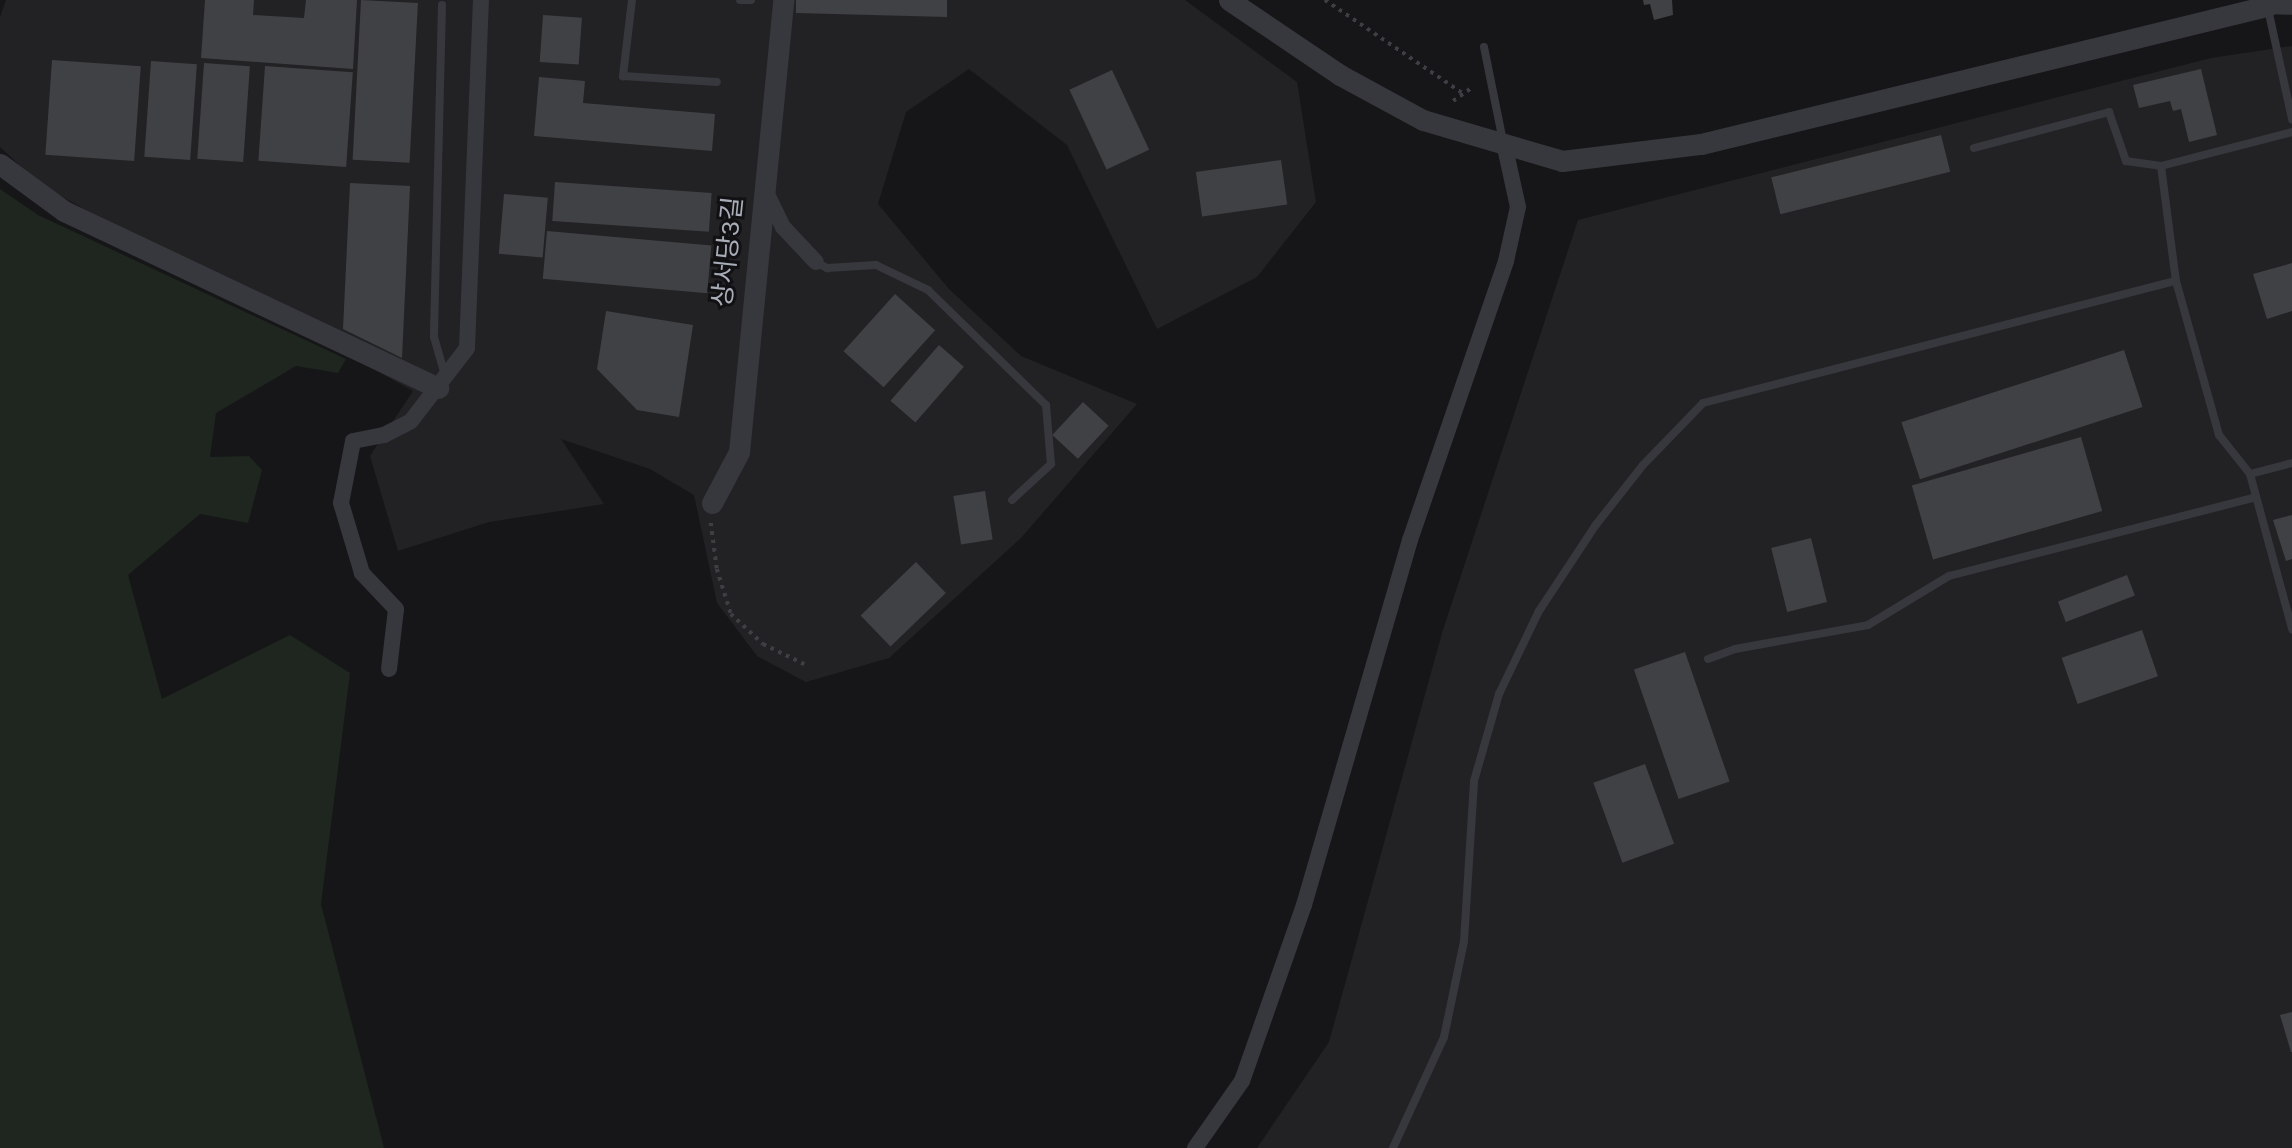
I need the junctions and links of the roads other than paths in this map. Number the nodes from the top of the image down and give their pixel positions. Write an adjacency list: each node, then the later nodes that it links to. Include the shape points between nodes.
1 (481, 0): 21 (street, via 467,348)
2 (632, 0): 11 (lane, via 623,76)
3 (740, 0): 4 (lane)
4 (751, 0)
5 (783, 0): 18 (street, 상서당3길)
6 (1229, 0): 14 (street, via 1340,75 1423,120)
7 (2266, 3): 9 (street); 12 (lane); 14 (street, via 1701,144 1562,161)
8 (442, 5): 21 (lane, via 434,337)
9 (2292, 7)
10 (1484, 47): 14 (lane)
11 (717, 82)
12 (2292, 119)
13 (2292, 132): 17 (lane)
14 (1505, 148): 30 (street, via 1518,207 1506,261 1410,540 1286,955 1242,1082)
15 (1974, 148): 17 (lane, via 2109,112 2126,161)
16 (0, 164): 21 (street, via 64,211)
17 (2161, 166): 20 (lane)
18 (763, 186): 19 (street, via 783,227); 26 (street, 상서당3길, via 739,452)
19 (816, 262): 25 (lane, via 827,268 876,265 928,290 1046,405 1051,464)
20 (2176, 281): 23 (lane, via 2218,435); 31 (lane, via 1703,403 1643,464 1539,611 1499,694 1474,781 1464,941 1444,1037)
21 (442, 383): 29 (street, via 411,421 384,435 353,441 341,503 362,573 396,609)
22 (2292, 463): 23 (lane)
23 (2249, 474): 24 (lane)
24 (2256, 497): 27 (lane); 28 (lane, via 1949,576 1868,625 1735,649)
25 (1012, 500)
26 (712, 503)
27 (2292, 629)
28 (1708, 659)
29 (388, 669)
30 (1195, 1148)
31 (1393, 1148)

